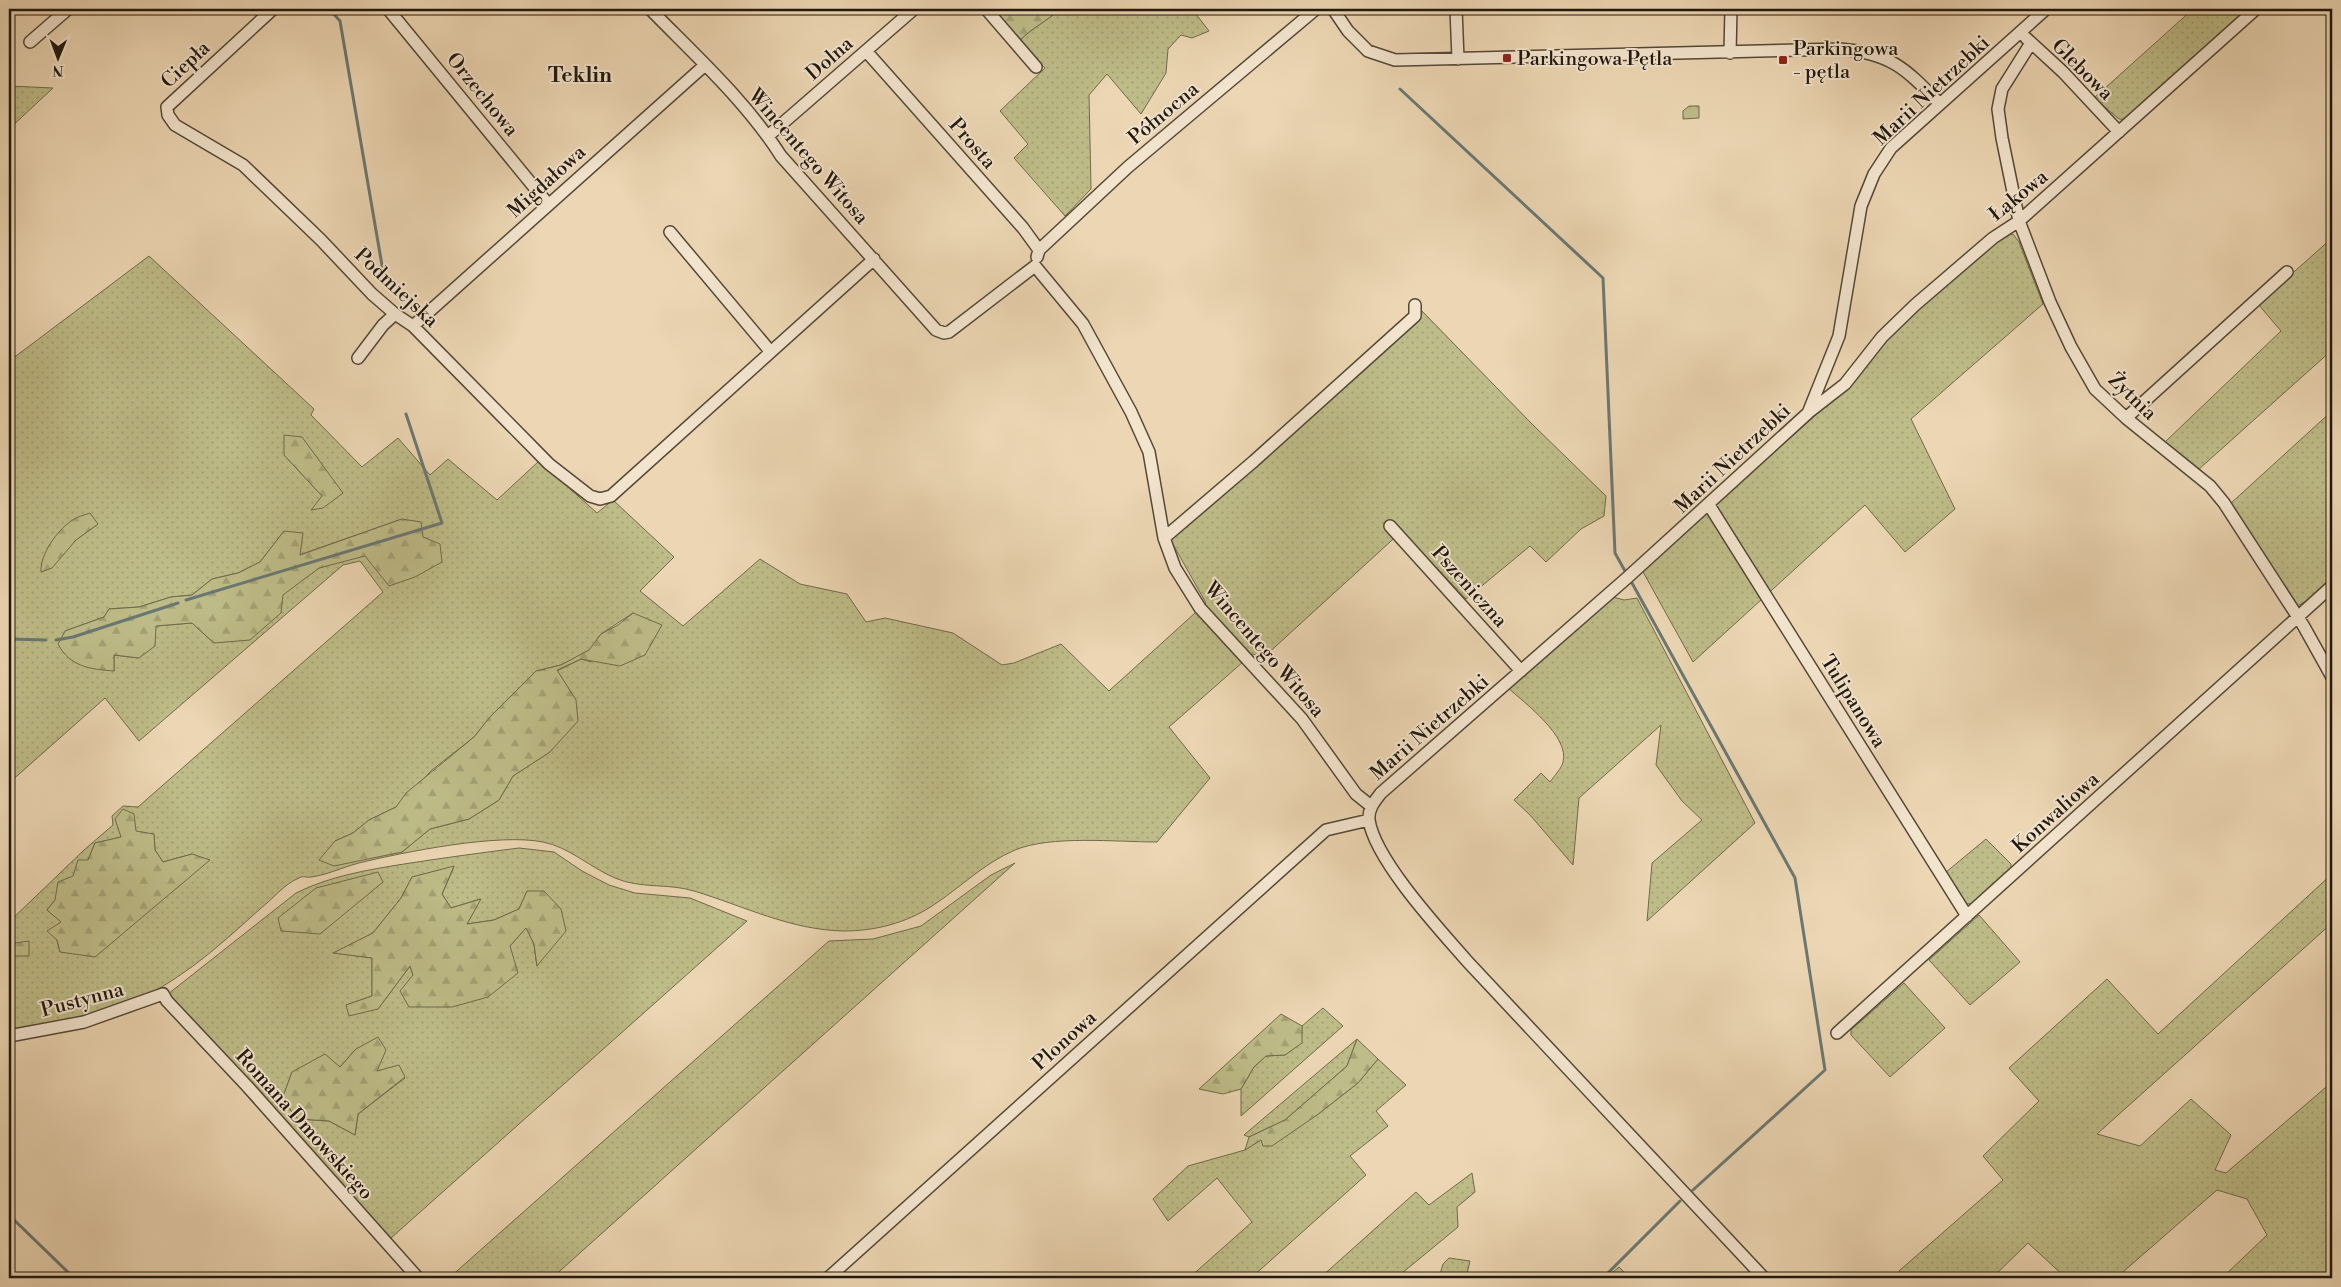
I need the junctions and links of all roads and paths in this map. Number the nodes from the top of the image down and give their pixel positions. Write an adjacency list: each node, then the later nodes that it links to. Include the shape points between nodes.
1 (68, 9): 14 (street)
2 (274, 9): 22 (street, Ciepła)
3 (388, 9): 25 (street, Orzechowa)
4 (650, 9): 19 (street, Wincentego Witosa)
5 (914, 9): 16 (street, Dolna)
6 (986, 9): 20 (street)
7 (1316, 9): 28 (street, Północna, via 1128,167)
8 (1333, 9): 18 (street, via 1348,31 1368,51 1395,60)
9 (1456, 9): 18 (street)
10 (1731, 9): 17 (street)
11 (2046, 9): 13 (street, Marii Nietrzebki)
12 (2256, 9): 23 (street, Łąkowa)
13 (2020, 32): 15 (street, Glebowa); 21 (street, Marii Nietrzebki)
14 (30, 42)
15 (2030, 43): 23 (street, Glebowa, via 2063,72); 26 (street, Żytnia, via 2002,89 1998,109)
16 (866, 51): 24 (street, Dolna); 28 (street, Prosta)
17 (1730, 52): 18 (street); 21 (street, via 1865,51 1910,73)
18 (1458, 59)
19 (705, 65): 24 (street, Wincentego Witosa); 25 (street, Migdałowa)
20 (1036, 67)
21 (1940, 104): 37 (street, Marii Nietrzebki, via 1891,148 1874,174 1861,206 1838,336)
22 (166, 107): 33 (street, Podmiejska, via 175,125 243,165)
23 (2119, 132): 26 (street, Łąkowa)
24 (768, 136): 29 (street, Wincentego Witosa, via 781,156)
25 (548, 204): 34 (street, Migdałowa)
26 (2019, 221): 37 (street, Łąkowa, via 1993,238 1915,305 1882,337 1845,384); 38 (street, Żytnia, via 2070,347 2095,388)
27 (670, 232): 35 (street)
28 (1039, 250): 30 (street)
29 (874, 259): 30 (street, Wincentego Witosa, via 940,332 949,332 968,319); 35 (street)
30 (1036, 266): 41 (street, Wincentego Witosa, via 1083,324 1132,412 1148,452)
31 (2287, 272): 38 (street)
32 (1415, 305): 41 (street, via 1415,316)
33 (394, 314): 34 (street, Podmiejska); 36 (street)
34 (414, 326): 35 (street, Podmiejska, via 549,464 600,500 611,496)
35 (770, 351)
36 (358, 358)
37 (1808, 413): 39 (street, Marii Nietrzebki)
38 (2126, 418): 43 (street, Żytnia, via 2210,486)
39 (1709, 505): 44 (street, Marii Nietrzebki); 48 (street, Tulipanowa)
40 (1390, 526): 44 (street, Pszeniczna)
41 (1164, 538): 46 (street, Wincentego Witosa, via 1175,568 1200,608 1302,719 1356,794)
42 (2332, 586): 43 (street, Konwaliowa)
43 (2297, 617): 45 (street, Żytnia); 48 (street, Konwaliowa)
44 (1521, 671): 46 (street, Marii Nietrzebki)
45 (2332, 677)
46 (1370, 806): 47 (street, Marii Nietrzebki)
47 (1369, 820): 53 (street, Plonowa, via 1326,830); 54 (street, via 1387,860 1430,919)
48 (1967, 916): 50 (street, Konwaliowa)
49 (163, 994): 51 (street, Pustynna, via 84,1022); 52 (street, Romana Dmowskiego)
50 (1837, 1033)
51 (9, 1036)
52 (418, 1278)
53 (828, 1278)
54 (1764, 1278)

